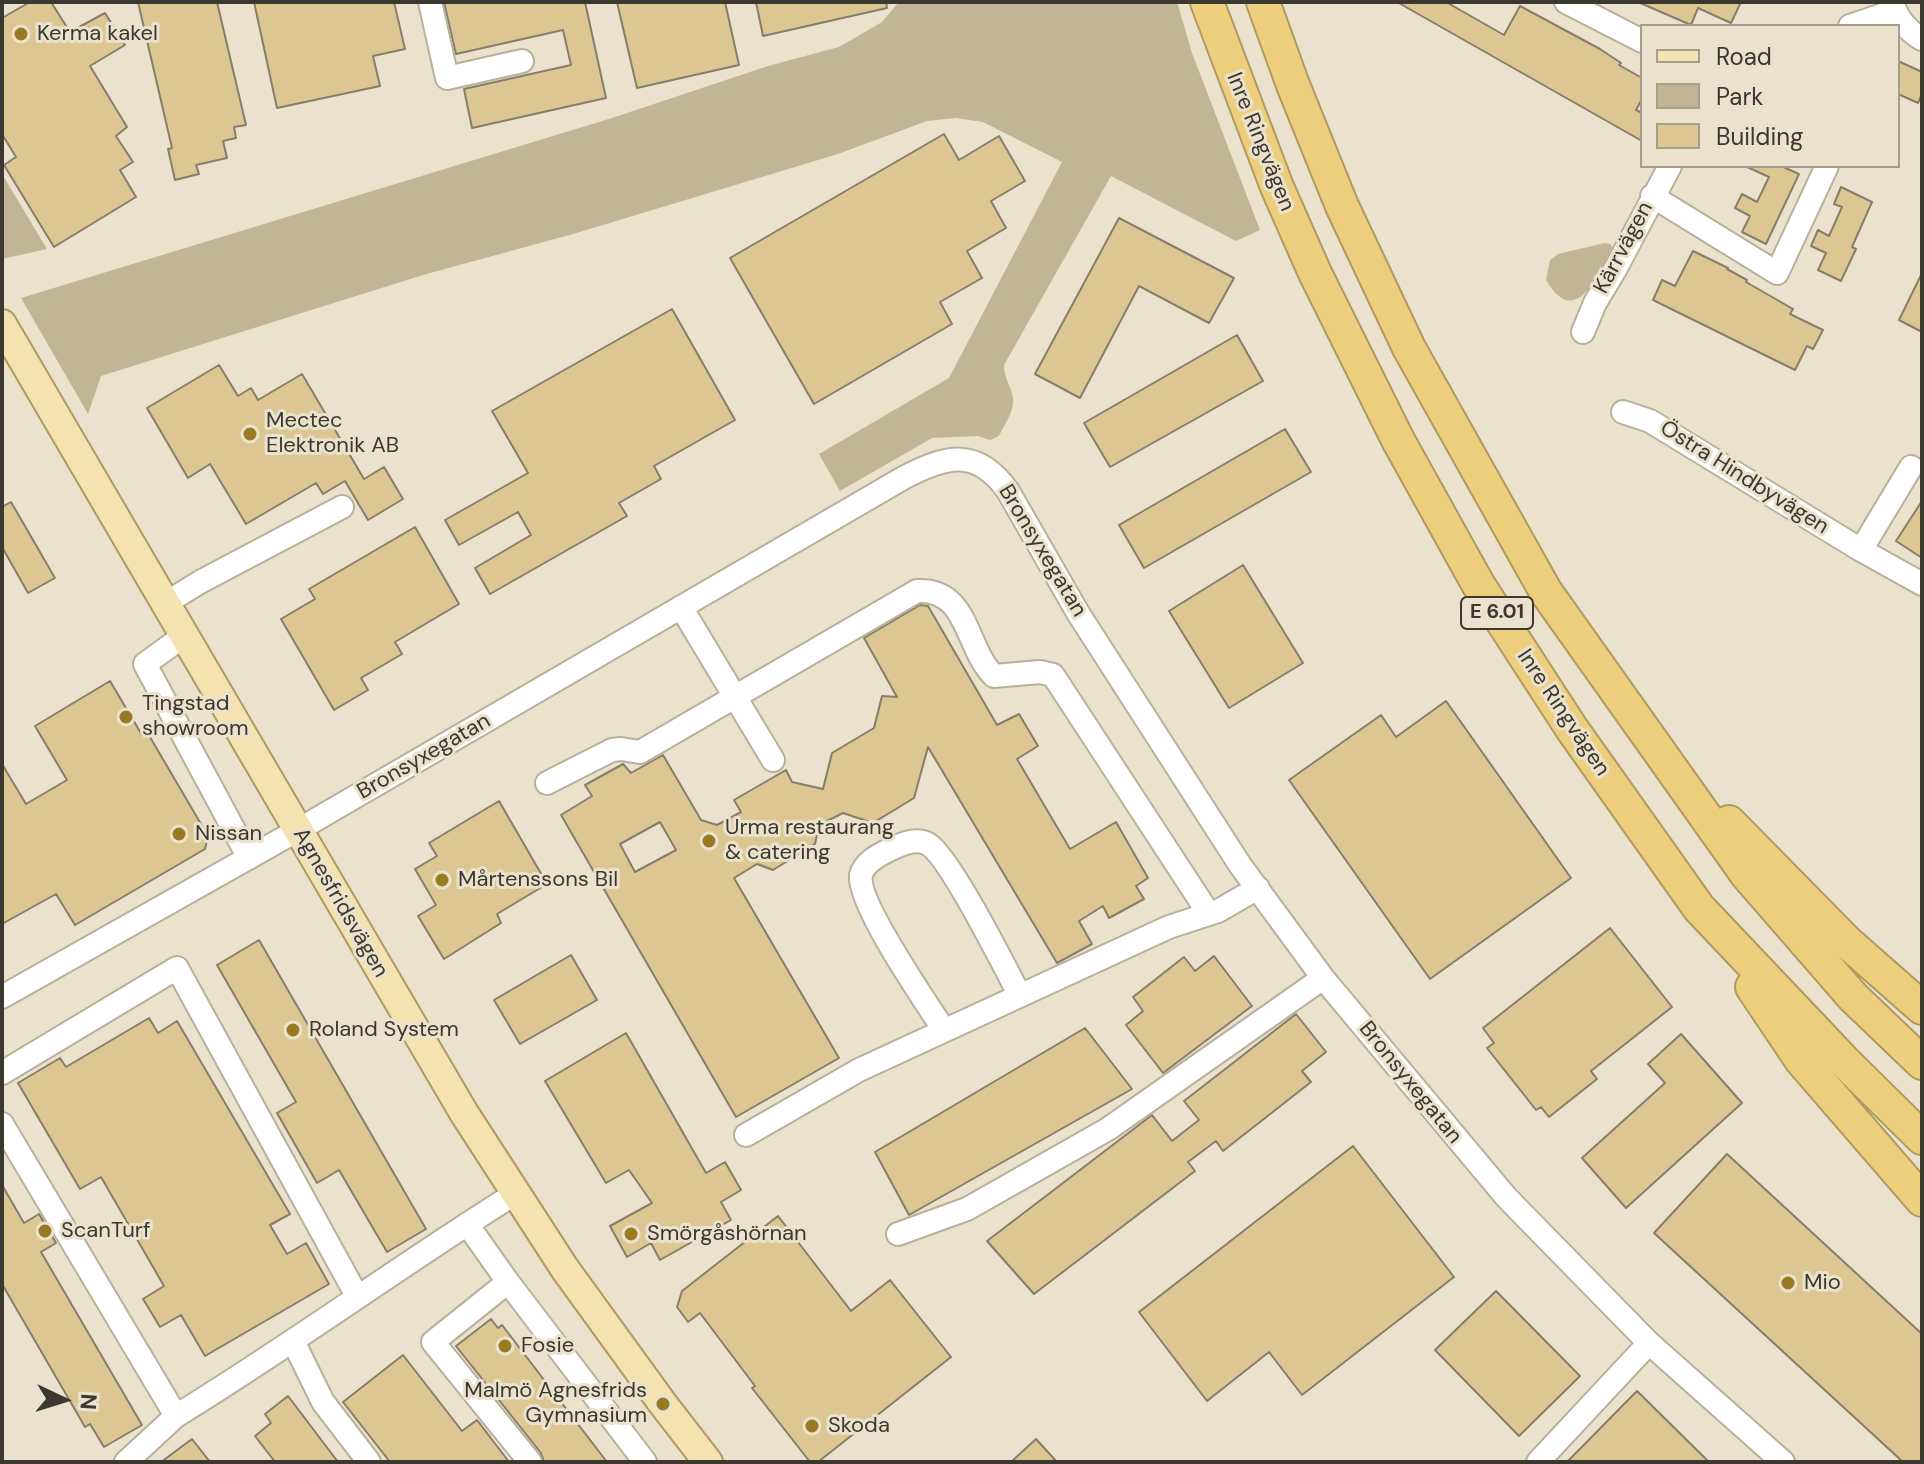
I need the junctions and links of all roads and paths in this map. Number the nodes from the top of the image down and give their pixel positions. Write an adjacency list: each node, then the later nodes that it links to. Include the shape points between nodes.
1 (430, 2): 9 (street, via 447,78)
2 (1207, 2): 30 (highway, Inre Ringvägen / E 6.01, via 1315,273 1436,511 1526,660)
3 (1263, 2): 24 (highway, E 6.01, via 1342,206 1409,348 1546,592)
4 (1566, 2): 8 (street)
5 (1893, 7): 6 (street); 7 (street)
6 (1855, 24)
7 (1922, 39)
8 (1640, 40)
9 (522, 61)
10 (1669, 168): 12 (street, Kärrvägen)
11 (1826, 168): 12 (street, via 1777,273)
12 (1652, 196): 14 (street, Kärrvägen)
13 (2, 324): 20 (main road, Agnesfridsvägen)
14 (1583, 332)
15 (1623, 412): 18 (street, Östra Hindbyvägen, via 1650,421)
16 (1911, 467): 18 (street)
17 (342, 507): 20 (street)
18 (1861, 550): 19 (street, Östra Hindbyvägen)
19 (1922, 584)
20 (166, 603): 22 (main road, Agnesfridsvägen)
21 (681, 607): 23 (street); 27 (street, Bronsyxegatan); 29 (street, Bronsyxegatan, via 937,461 985,466 1008,491 1078,613)
22 (185, 635): 27 (main road, Agnesfridsvägen); 28 (street, via 145,664)
23 (734, 695): 25 (street); 26 (street, via 640,752 612,750); 31 (street, via 917,591 945,596 994,676 1040,672 1053,675 1062,685)
24 (1652, 742): 35 (highway, via 1847,942); 37 (highway, E 6.01, via 1747,875 1853,997)
25 (773, 760)
26 (547, 783)
27 (298, 830): 28 (street, Bronsyxegatan); 42 (main road, Agnesfridsvägen, via 406,1018)
28 (249, 858): 34 (street, Bronsyxegatan)
29 (1258, 888): 31 (street); 32 (street, Bronsyxegatan)
30 (1699, 908): 41 (highway, Inre Ringvägen / E 6.01); 43 (highway, via 1801,1060)
31 (1209, 914): 33 (street)
32 (1323, 978): 45 (street, via 1108,1129 967,1209); 49 (street, Bronsyxegatan, via 1487,1177)
33 (1020, 996): 36 (street); 36 (street, via 930,845 898,845 867,865 861,888)
34 (2, 997)
35 (1922, 1008)
36 (944, 1030): 40 (street, via 859,1070)
37 (1922, 1063)
38 (2, 1073): 47 (street, via 177,968)
39 (2, 1124): 50 (street)
40 (746, 1135)
41 (1922, 1138)
42 (516, 1193): 44 (street); 55 (main road, Agnesfridsvägen, via 565,1269)
43 (1922, 1200)
44 (467, 1224): 46 (street); 47 (street)
45 (898, 1234)
46 (508, 1282): 53 (street, via 433,1342); 54 (street)
47 (357, 1296): 48 (street)
48 (293, 1341): 50 (street); 52 (street, via 323,1402)
49 (1649, 1343): 56 (street); 57 (street, Bronsyxegatan)
50 (176, 1416): 51 (street)
51 (126, 1462)
52 (369, 1462)
53 (530, 1462)
54 (645, 1462)
55 (708, 1462)
56 (1538, 1462)
57 (1783, 1462)

